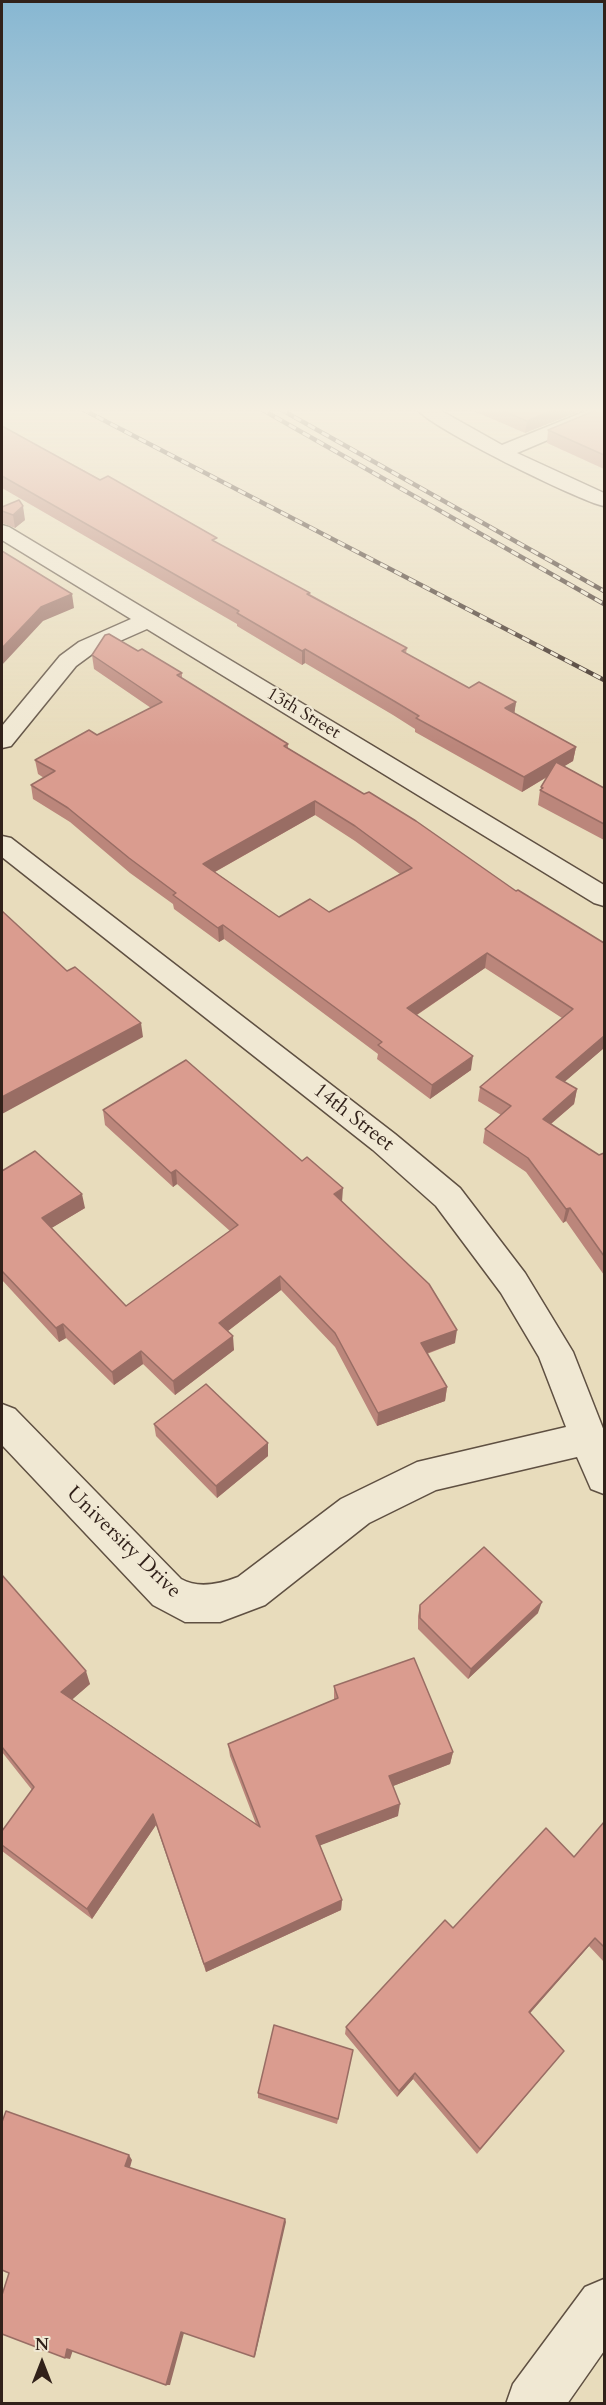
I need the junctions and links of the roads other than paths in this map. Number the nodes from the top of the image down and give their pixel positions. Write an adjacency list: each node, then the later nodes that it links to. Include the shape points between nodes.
1 (2, 531): 2 (street, 13th Street)
2 (148, 620): 3 (street, via 87,647 68,662); 5 (street, 13th Street)
3 (2, 741)
4 (2, 844): 7 (street, 14th Street, via 384,1142 448,1197 513,1283 555,1352)
5 (604, 897)
6 (2, 1420): 7 (street, University Drive, via 167,1592 185,1603 220,1603 251,1592 355,1511 430,1474)
7 (589, 1438): 8 (street, 14th Street)
8 (604, 1477)
9 (604, 2306): 10 (street)
10 (533, 2403)

